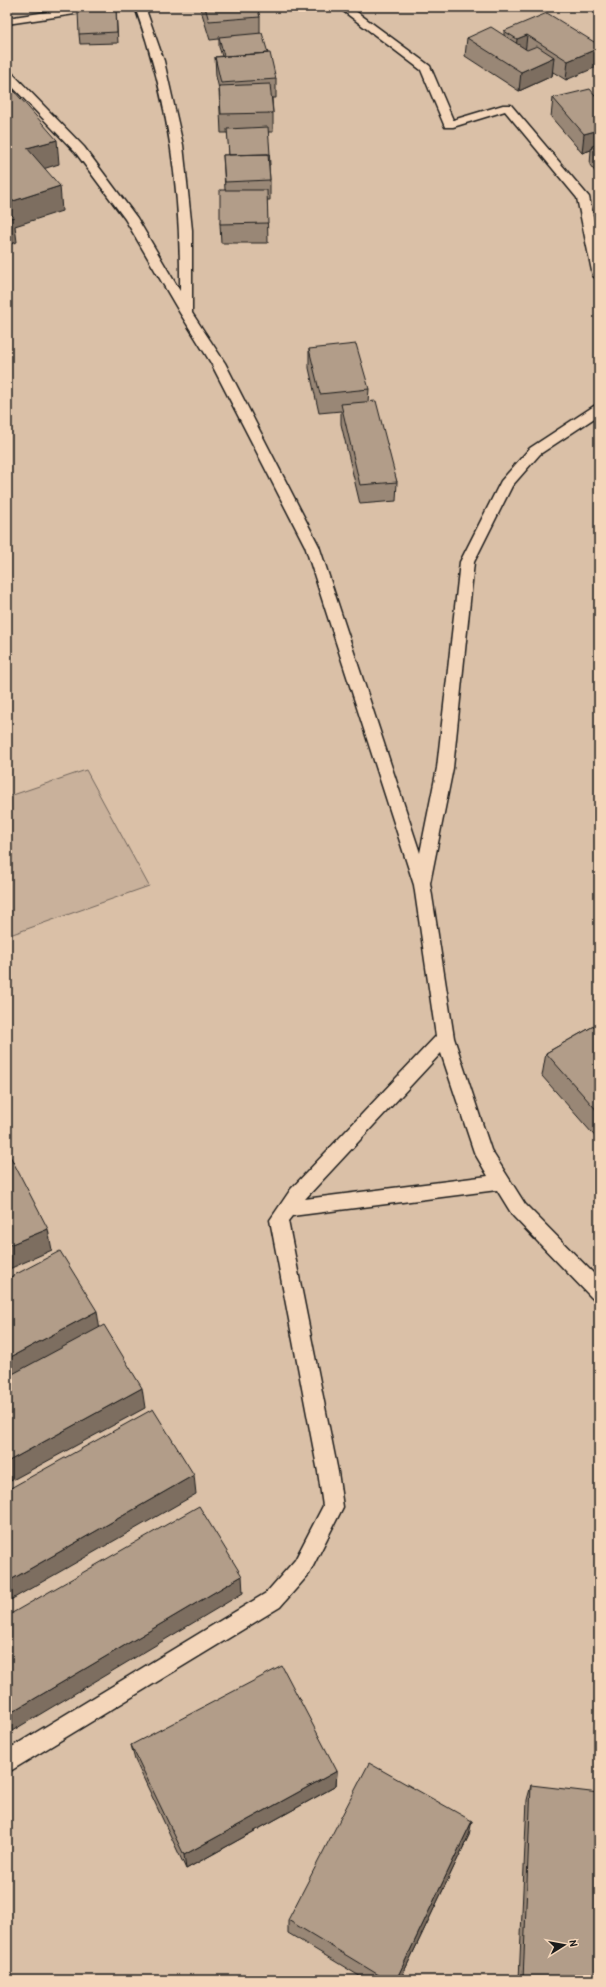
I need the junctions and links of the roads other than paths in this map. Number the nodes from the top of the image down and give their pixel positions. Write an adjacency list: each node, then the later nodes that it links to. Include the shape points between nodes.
1 (102, 7): 4 (lane)
2 (140, 7): 7 (lane, via 153,39 178,144 186,230)
3 (343, 7): 6 (lane, via 426,68 449,125 507,107 583,197)
4 (7, 21)
5 (8, 76): 7 (lane, via 80,150 131,218)
6 (599, 276)
7 (186, 313): 9 (lane, via 218,363 312,546)
8 (599, 409): 9 (lane, via 535,451 520,467 506,484 467,562 445,768)
9 (422, 885): 10 (lane)
10 (445, 1038): 11 (lane, via 483,1152); 12 (lane)
11 (500, 1182): 12 (lane); 13 (lane, via 519,1210)
12 (286, 1209): 14 (lane, via 279,1220 280,1232 333,1507 320,1534 302,1567 273,1600)
13 (599, 1292)
14 (7, 1762)

